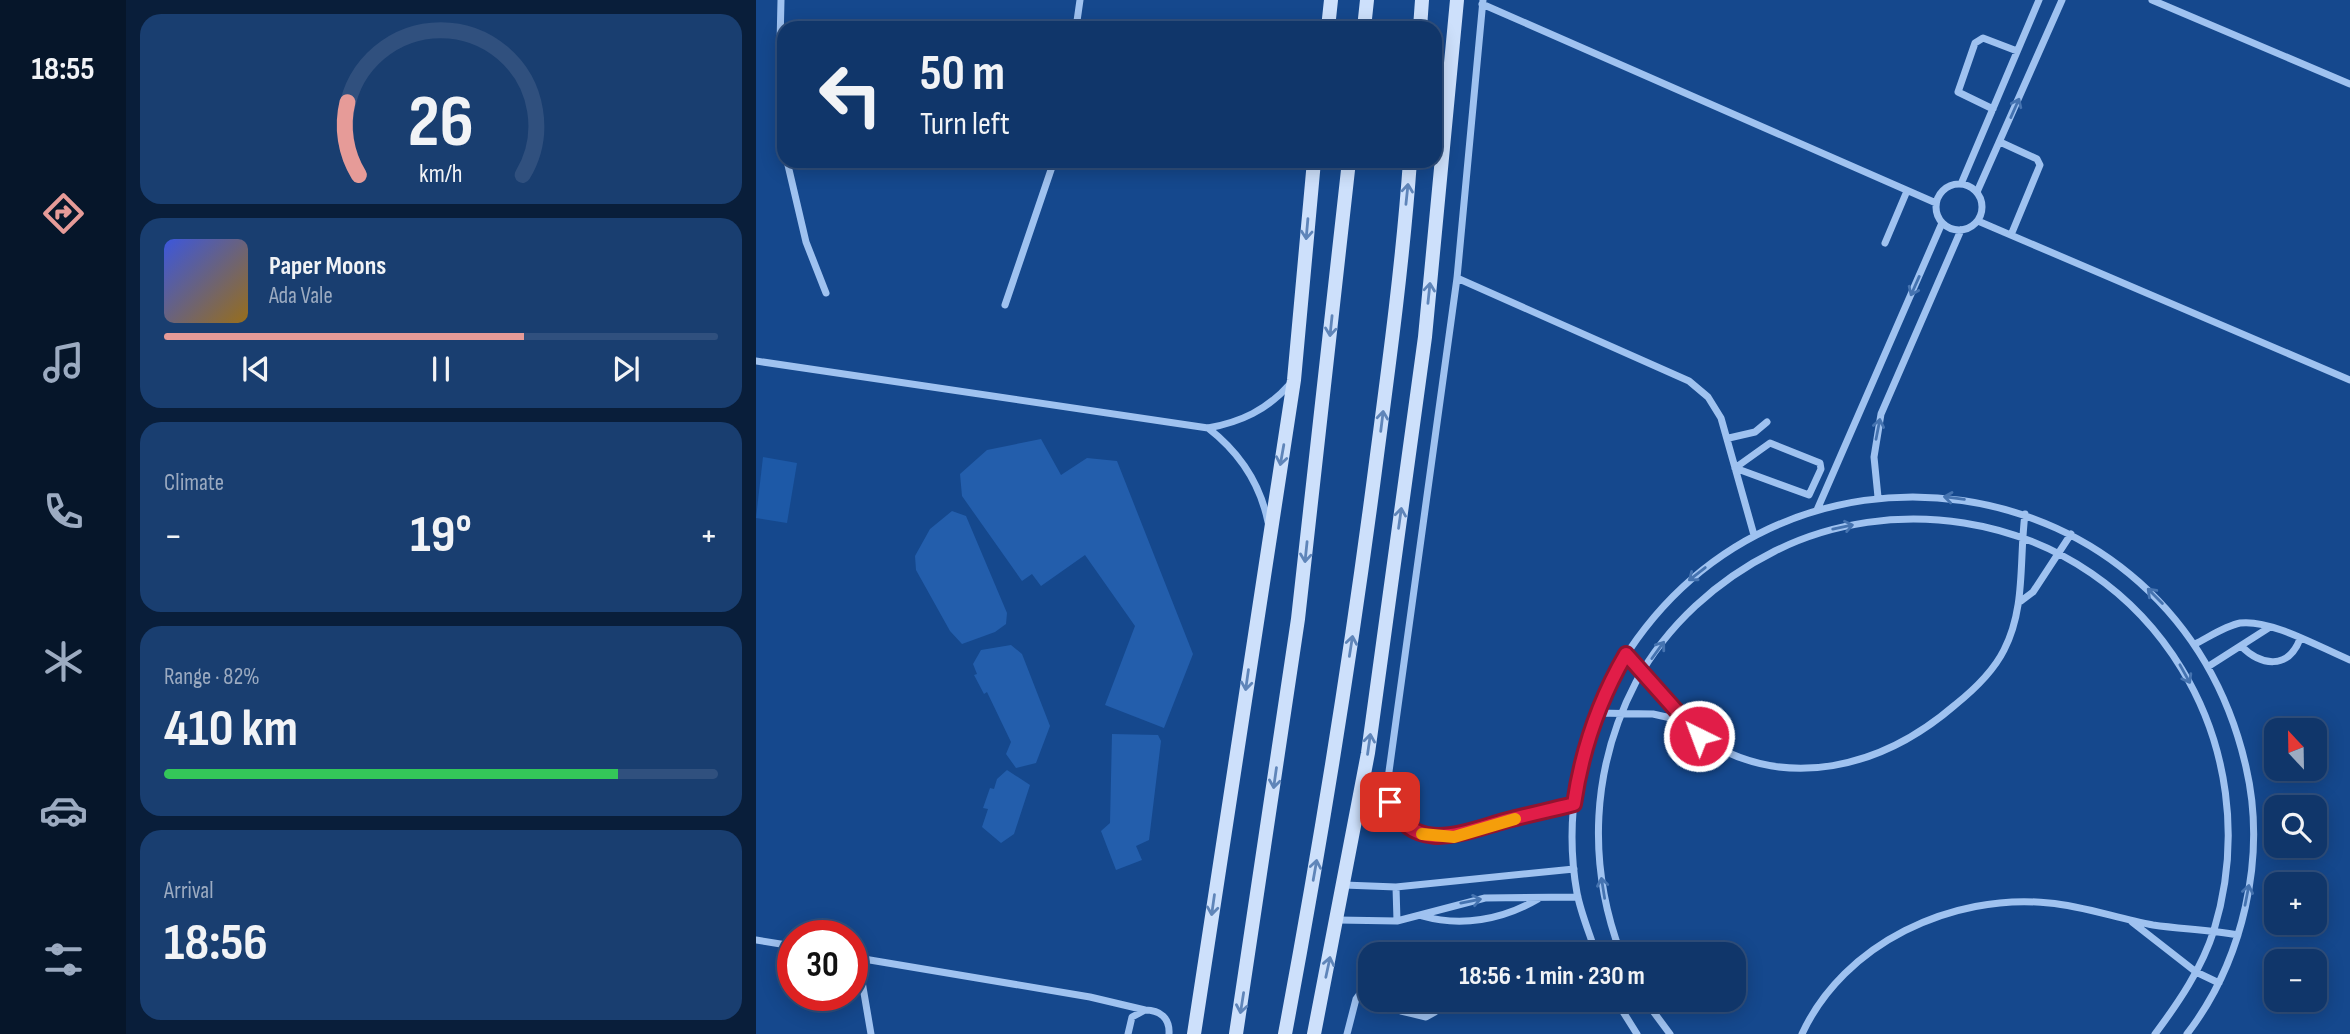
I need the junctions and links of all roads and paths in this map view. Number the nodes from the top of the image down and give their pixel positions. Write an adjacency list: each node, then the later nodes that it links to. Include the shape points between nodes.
1 (780, 0): 12 (street)
2 (1080, 0): 13 (street)
3 (1331, 0): 14 (street)
4 (1367, 0): 15 (street)
5 (1422, 0): 16 (street)
6 (1457, 0): 21 (street, one-way to 6)
7 (2039, 0): 17 (street)
8 (2062, 0): 20 (street, one-way to 8)
9 (2152, 0): 11 (street)
10 (1483, 2): 29 (street); 37 (street)
11 (2162, 2): 18 (street)
12 (780, 21)
13 (1077, 21)
14 (1329, 21)
15 (1365, 21)
16 (1420, 21)
17 (2017, 51): 19 (street); 19 (street, via 1983,38 1975,43 1958,92)
18 (2350, 84)
19 (1993, 109): 28 (street)
20 (2000, 142): 30 (street); 35 (street, via 2037,159 2040,165)
21 (1442, 158)
22 (790, 168): 38 (street, via 806,242)
23 (1052, 168): 39 (street)
24 (1313, 168): 41 (street, one-way to 41)
25 (1348, 168): 98 (street, one-way to 98, via 1298,619)
26 (1409, 168): 93 (street, one-way to 26, via 1359,593)
27 (1441, 168): 69 (street, one-way to 27, via 1368,753 1425,337)
28 (1961, 184): 30 (street); 31 (street, via 1943,191)
29 (1907, 191): 31 (street); 36 (street)
30 (1977, 192): 32 (street, via 1983,207)
31 (1936, 203): 33 (street)
32 (1978, 221): 34 (street); 35 (street)
33 (1942, 223): 34 (street); 48 (street, one-way to 48)
34 (1961, 230): 47 (street, one-way to 34, via 1874,457 1881,414)
35 (2011, 235): 42 (street)
36 (1885, 243)
37 (1457, 278): 45 (street, via 1689,381 1708,397); 67 (street, via 1388,760 1390,802 1397,820 1411,830 1454,837)
38 (826, 293)
39 (1005, 305)
40 (756, 361): 44 (street)
41 (1294, 380): 44 (street, via 1265,408); 50 (street, one-way to 50)
42 (2350, 380)
43 (1767, 422): 45 (street, via 1755,432)
44 (1208, 428): 50 (street, via 1233,450 1252,478)
45 (1729, 438): 46 (street)
46 (1735, 468): 46 (street, via 1770,443 1821,467 1806,496); 52 (street)
47 (1878, 497): 48 (street); 49 (street, one-way to 47, via 1953,498)
48 (1817, 510): 52 (street)
49 (2025, 514): 51 (street); 53 (street)
50 (1269, 529): 97 (street, one-way to 97)
51 (2071, 534): 54 (street); 58 (street, one-way to 51, via 2140,581)
52 (1754, 535): 60 (street, one-way to 60, via 1689,580 1660,608)
53 (2022, 537): 54 (street); 55 (street); 63 (street, one-way to 53, via 1693,607 1723,582 1804,539 1867,522 1906,519 1971,524)
54 (2060, 554): 55 (street); 77 (street, one-way to 77, via 2095,575 2154,629 2178,661 2208,721 2223,772 2228,813 2228,853)
55 (2021, 601): 66 (street, via 2005,649 1973,691 1922,732 1875,756 1840,765 1782,766 1725,750)
56 (2270, 627): 57 (street); 58 (street, via 2239,624); 59 (street)
57 (2300, 639): 59 (street, via 2292,654 2277,663 2260,661); 61 (street)
58 (2195, 644): 62 (street)
59 (2241, 646): 62 (street)
60 (1626, 654): 63 (street); 64 (street)
61 (2350, 660)
62 (2209, 666): 78 (street, one-way to 62, via 2248,894 2253,816 2240,738)
63 (1643, 670): 65 (street); 66 (street)
64 (1595, 713): 65 (street); 67 (street)
65 (1620, 714): 66 (street, via 1653,714); 81 (street, one-way to 65, via 1603,894 1597,822 1601,786)
66 (1685, 722)
67 (1574, 804): 68 (street)
68 (1574, 869): 70 (street); 71 (street)
69 (1344, 886): 70 (street); 74 (street)
70 (1396, 887): 76 (street)
71 (1578, 897): 72 (street); 80 (street)
72 (1539, 898): 73 (street, one-way to 72, via 1485,898); 73 (street, via 1511,912 1474,920 1447,923)
73 (1421, 915): 76 (street)
74 (1338, 920): 76 (street); 99 (street, one-way to 74)
75 (2128, 920): 77 (street); 84 (street); 103 (street, via 2048,902 1993,904 1950,912 1889,939 1862,957 1819,1005)
76 (1397, 921)
77 (2214, 931): 78 (street); 84 (street)
78 (2238, 936): 85 (street)
79 (756, 940): 82 (street)
80 (1592, 942)
81 (1617, 942)
82 (777, 943)
83 (868, 959): 87 (street)
84 (2196, 972): 85 (street); 104 (street)
85 (2219, 983): 105 (street)
86 (1358, 996): 100 (street)
87 (1144, 1010): 95 (street, via 1132,1017); 96 (street, via 1165,1017)
88 (866, 1011): 94 (street)
89 (1405, 1012): 90 (street, via 1426,1017)
90 (1435, 1012)
91 (1623, 1012): 101 (street)
92 (1654, 1012): 102 (street)
93 (1285, 1033)
94 (871, 1034)
95 (1128, 1034)
96 (1170, 1034)
97 (1194, 1034)
98 (1236, 1034)
99 (1314, 1034)
100 (1347, 1034)
101 (1637, 1034)
102 (1670, 1034)
103 (1802, 1034)
104 (2155, 1034)
105 (2187, 1034)

